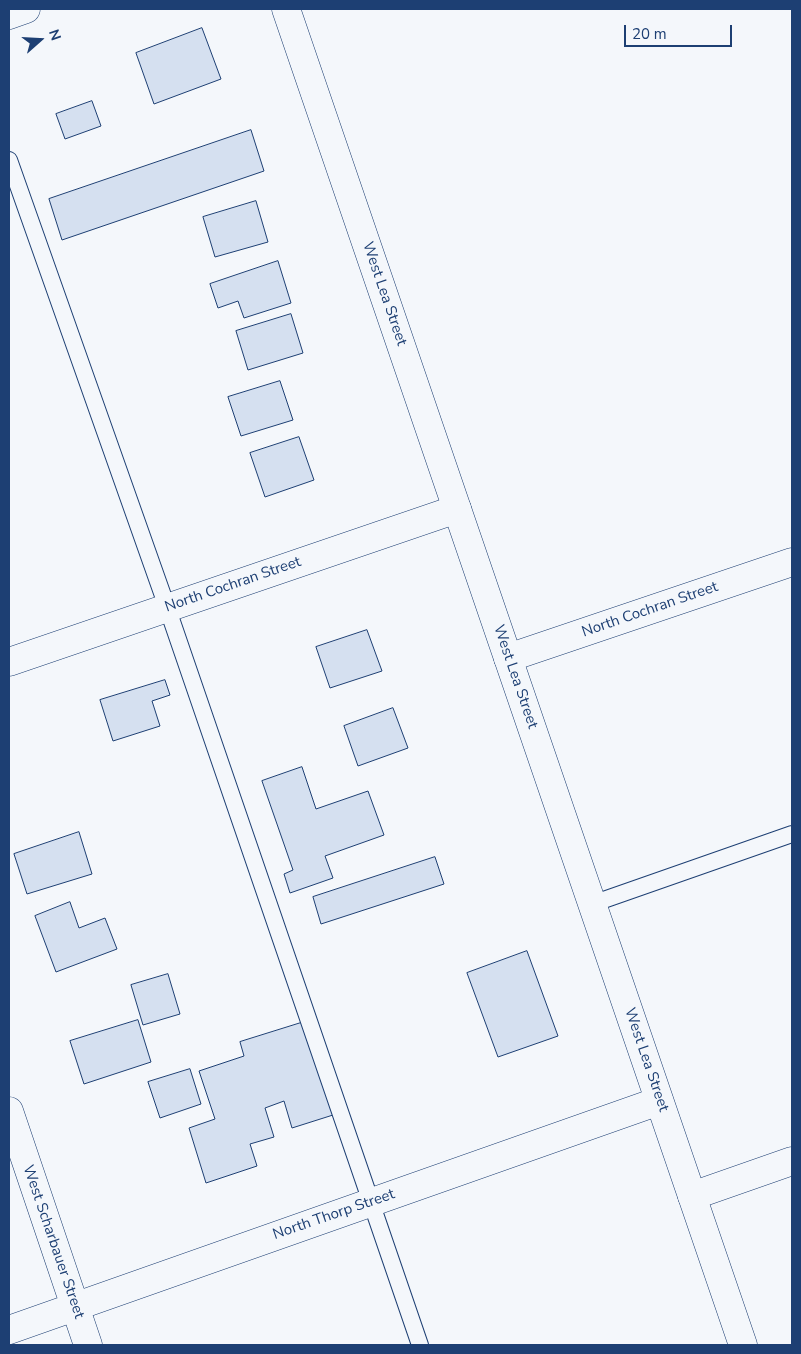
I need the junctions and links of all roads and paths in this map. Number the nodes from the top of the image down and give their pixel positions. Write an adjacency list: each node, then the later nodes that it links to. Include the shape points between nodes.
1 (26, 9): 3 (street)
2 (286, 9): 5 (street, West Lea Street)
3 (9, 15)
4 (9, 160): 7 (lane)
5 (457, 509): 7 (street, North Cochran Street); 8 (street, West Lea Street)
6 (792, 562): 8 (street, North Cochran Street)
7 (167, 607): 9 (street, North Cochran Street); 16 (lane)
8 (508, 658): 11 (street, West Lea Street)
9 (9, 662)
10 (792, 834): 11 (lane)
11 (592, 904): 12 (street, West Lea Street)
12 (660, 1100): 15 (street, West Lea Street); 16 (street, North Thorp Street)
13 (9, 1111): 17 (street, West Scharbauer Street)
14 (792, 1161): 15 (street)
15 (692, 1196): 21 (street, West Lea Street)
16 (371, 1202): 17 (street, North Thorp Street); 20 (lane)
17 (75, 1307): 18 (street, North Thorp Street); 19 (street, West Scharbauer Street)
18 (9, 1330)
19 (88, 1345)
20 (420, 1345)
21 (743, 1345)

